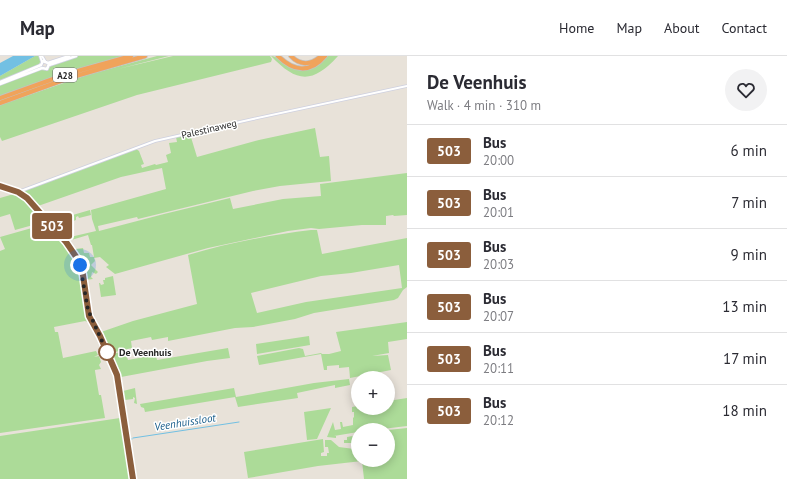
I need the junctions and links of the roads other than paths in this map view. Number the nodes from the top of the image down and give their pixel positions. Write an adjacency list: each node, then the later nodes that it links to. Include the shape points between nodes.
1 (41, 56): 10 (street)
2 (69, 56): 11 (main road)
3 (76, 56): 11 (main road)
4 (132, 56): 15 (highway, A28, via 67,74)
5 (145, 56): 16 (highway, A28, via 69,78)
6 (278, 56): 9 (highway, via 289,65 301,69 313,66)
7 (291, 56): 8 (highway, via 296,61 305,63 313,62)
8 (321, 56)
9 (325, 56)
10 (43, 61): 11 (main road); 12 (main road)
11 (49, 64): 12 (main road, via 47,69)
12 (41, 67): 13 (main road)
13 (0, 83)
14 (407, 86): 18 (street, Palestinaweg, via 155,141)
15 (0, 98)
16 (0, 103)
17 (0, 186): 18 (main road)
18 (18, 192): 19 (main road, via 29,200 62,237 79,261 89,316 117,375)
19 (133, 479)

